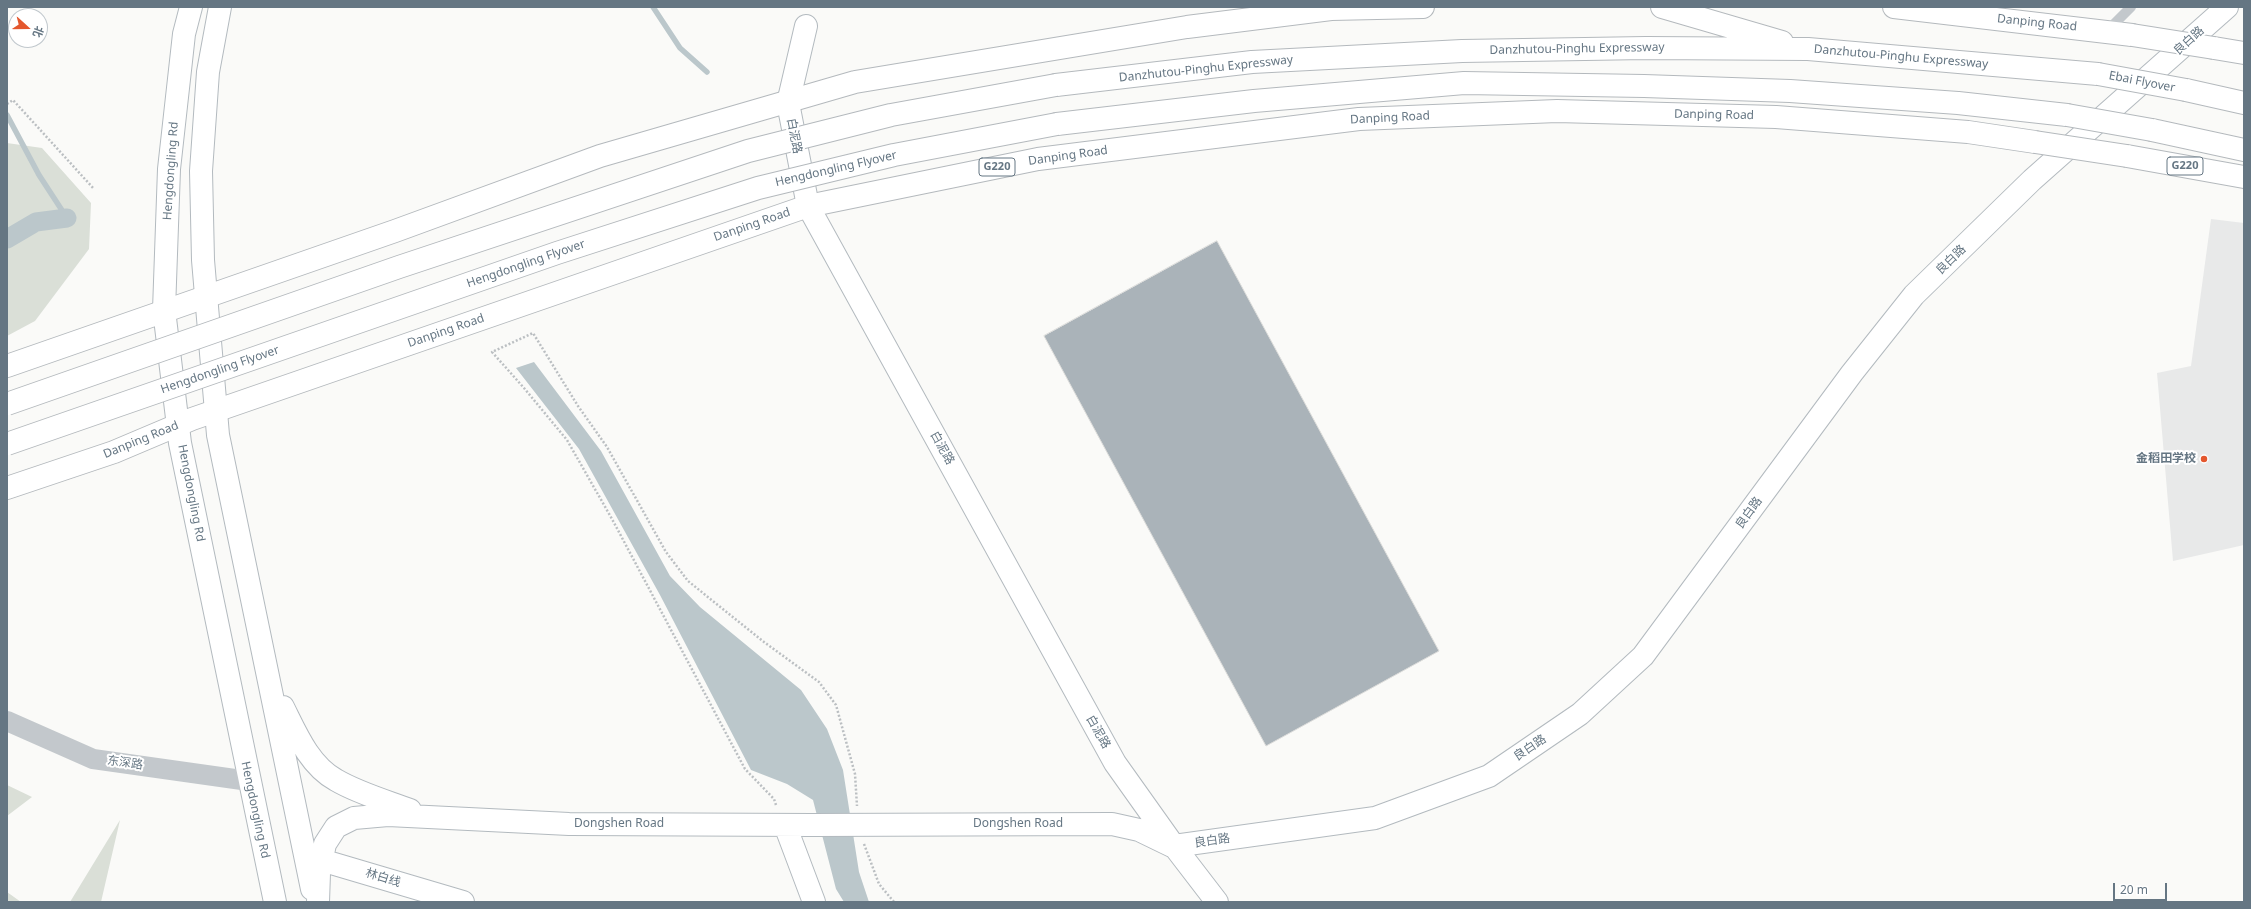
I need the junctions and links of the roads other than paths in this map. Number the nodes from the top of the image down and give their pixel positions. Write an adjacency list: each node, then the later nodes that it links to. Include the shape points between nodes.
1 (191, 7): 21 (main road, Hengdongling Rd, via 184,34 169,169)
2 (220, 7): 20 (main road, via 208,72 201,171)
3 (1423, 7): 14 (main road, via 1331,9 1187,27 855,82)
4 (1662, 7): 10 (main road)
5 (1894, 7): 9 (main road, Danping Road)
6 (2131, 7): 9 (lane)
7 (2227, 7): 33 (main road, 良白路, via 2032,180 1914,295 1852,373 1644,656 1580,714 1489,776 1375,818)
8 (806, 26): 14 (main road, 白泥路)
9 (2107, 31): 11 (main road, Danping Road, bridge)
10 (1808, 49): 12 (main road, Danzhutou-Pinghu Expressway); 23 (main road, Danzhutou-Pinghu Expressway, bridge, via 1462,51 1252,62 1056,85 891,115 748,150 399,267)
11 (2244, 53)
12 (2098, 74): 15 (main road, Ebai Flyover, bridge)
13 (1790, 91): 16 (main road); 17 (main road, bridge, via 1958,102 2067,115); 26 (main road, Hengdongling Flyover, bridge, via 1464,83 1254,101 1057,124 894,155 758,188 557,253)
14 (788, 103): 19 (main road, 白泥路); 20 (main road, via 732,116 600,156 395,231)
15 (2244, 103)
16 (1655, 113): 18 (main road, Danping Road / G220, bridge, via 1776,116 1968,132); 19 (main road, Danping Road / G220, via 1557,111 1359,119 1038,159)
17 (2244, 150)
18 (2244, 177)
19 (808, 206): 24 (main road, Danping Road / G220); 33 (main road, 白泥路, via 1115,763)
20 (206, 295): 21 (main road); 24 (main road)
21 (164, 310): 22 (main road); 25 (main road, Hengdongling Rd)
22 (7, 366)
23 (7, 404)
24 (216, 411): 25 (main road, Danping Road / G220); 28 (main road, via 218,435)
25 (178, 425): 27 (main road, Danping Road / G220, via 114,452); 30 (main road, Hengdongling Rd)
26 (7, 444)
27 (7, 488)
28 (270, 682): 31 (main road, Dongshen Road, via 303,747 335,780); 34 (main road)
29 (7, 721): 30 (street, 东深路, via 93,759)
30 (249, 781): 35 (main road, Hengdongling Rd)
31 (424, 816): 32 (main road, Dongshen Road, via 569,824); 34 (main road, Dongshen Road, via 388,815 354,818 336,827)
32 (785, 825): 33 (main road, Dongshen Road, via 1112,824 1139,830); 39 (main road)
33 (1174, 846): 40 (main road, 白泥路)
34 (313, 856): 36 (main road); 37 (main road, Dongshen Road); 38 (main road, 林白线)
35 (275, 902)
36 (314, 902)
37 (318, 902)
38 (463, 902)
39 (814, 902)
40 (1217, 902)

